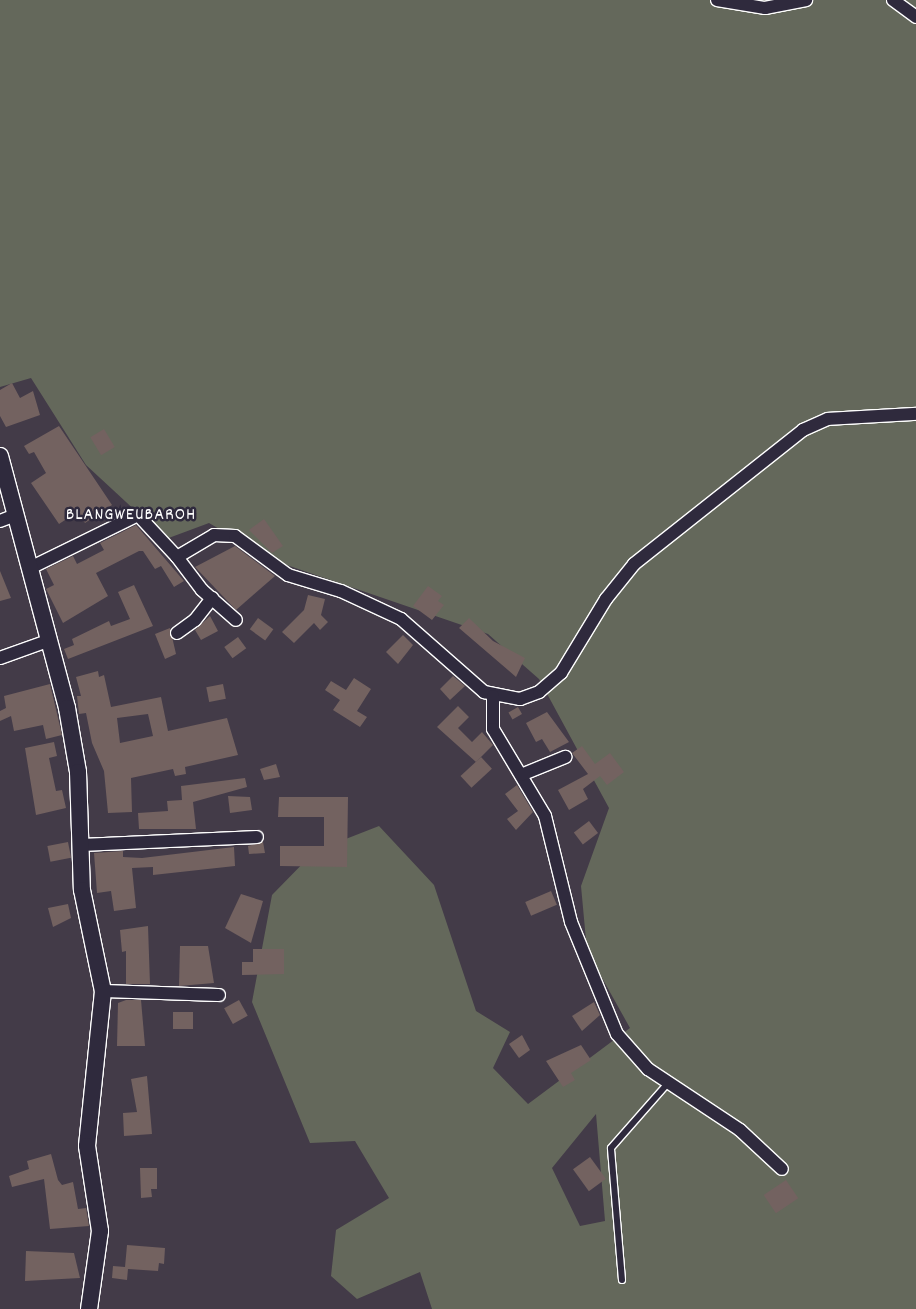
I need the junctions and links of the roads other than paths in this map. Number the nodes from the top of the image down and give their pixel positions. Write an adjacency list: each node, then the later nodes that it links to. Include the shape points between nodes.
1 (717, 0): 2 (street, via 765,8)
2 (806, 0)
3 (893, 0): 4 (street)
4 (916, 17)
5 (916, 414): 16 (street, via 828,419 803,430 629,570 554,680 525,698)
6 (0, 456): 7 (street)
7 (16, 514): 8 (street); 10 (street)
8 (0, 521)
9 (176, 557): 10 (street, via 138,514); 11 (street); 16 (street, via 214,535 235,536 288,575 341,592 401,619)
10 (30, 568): 14 (street)
11 (212, 598): 12 (street); 13 (street, via 195,620)
12 (236, 620)
13 (176, 634)
14 (50, 640): 15 (street); 20 (street, via 73,741)
15 (0, 658)
16 (493, 696): 18 (street, via 493,729)
17 (565, 757): 18 (street)
18 (521, 776): 23 (street, via 545,816 571,922 617,1034 636,1058)
19 (257, 837): 20 (street)
20 (82, 845): 21 (street, via 82,890)
21 (103, 991): 22 (street); 26 (street, via 87,1146 100,1231)
22 (219, 994)
23 (670, 1081): 24 (street, via 740,1130); 25 (lane, via 612,1148)
24 (782, 1170)
25 (622, 1280)
26 (89, 1309)

